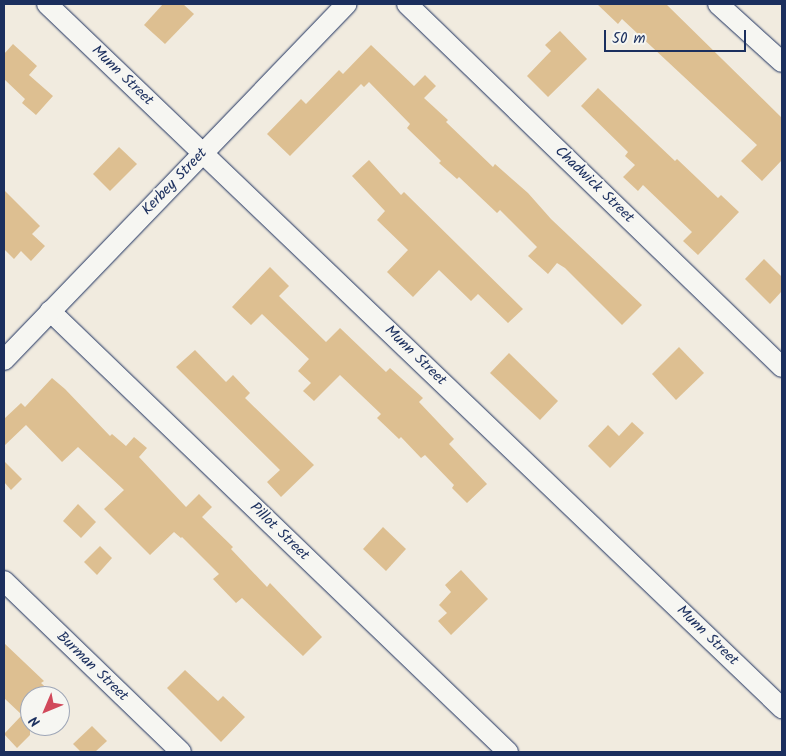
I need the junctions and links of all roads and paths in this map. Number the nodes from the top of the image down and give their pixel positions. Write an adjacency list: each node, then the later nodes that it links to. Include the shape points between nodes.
1 (47, 4): 6 (street, Munn Street)
2 (346, 4): 6 (street, Kerbey Street)
3 (406, 4): 9 (street, Chadwick Street)
4 (718, 4): 5 (street)
5 (782, 62)
6 (203, 153): 7 (street, Kerbey Street); 11 (street, Munn Street)
7 (50, 311): 8 (street, Kerbey Street); 13 (street, Pillot Street)
8 (4, 360)
9 (782, 367)
10 (4, 581): 12 (street, Burman Street)
11 (782, 708)
12 (181, 752)
13 (508, 752)

